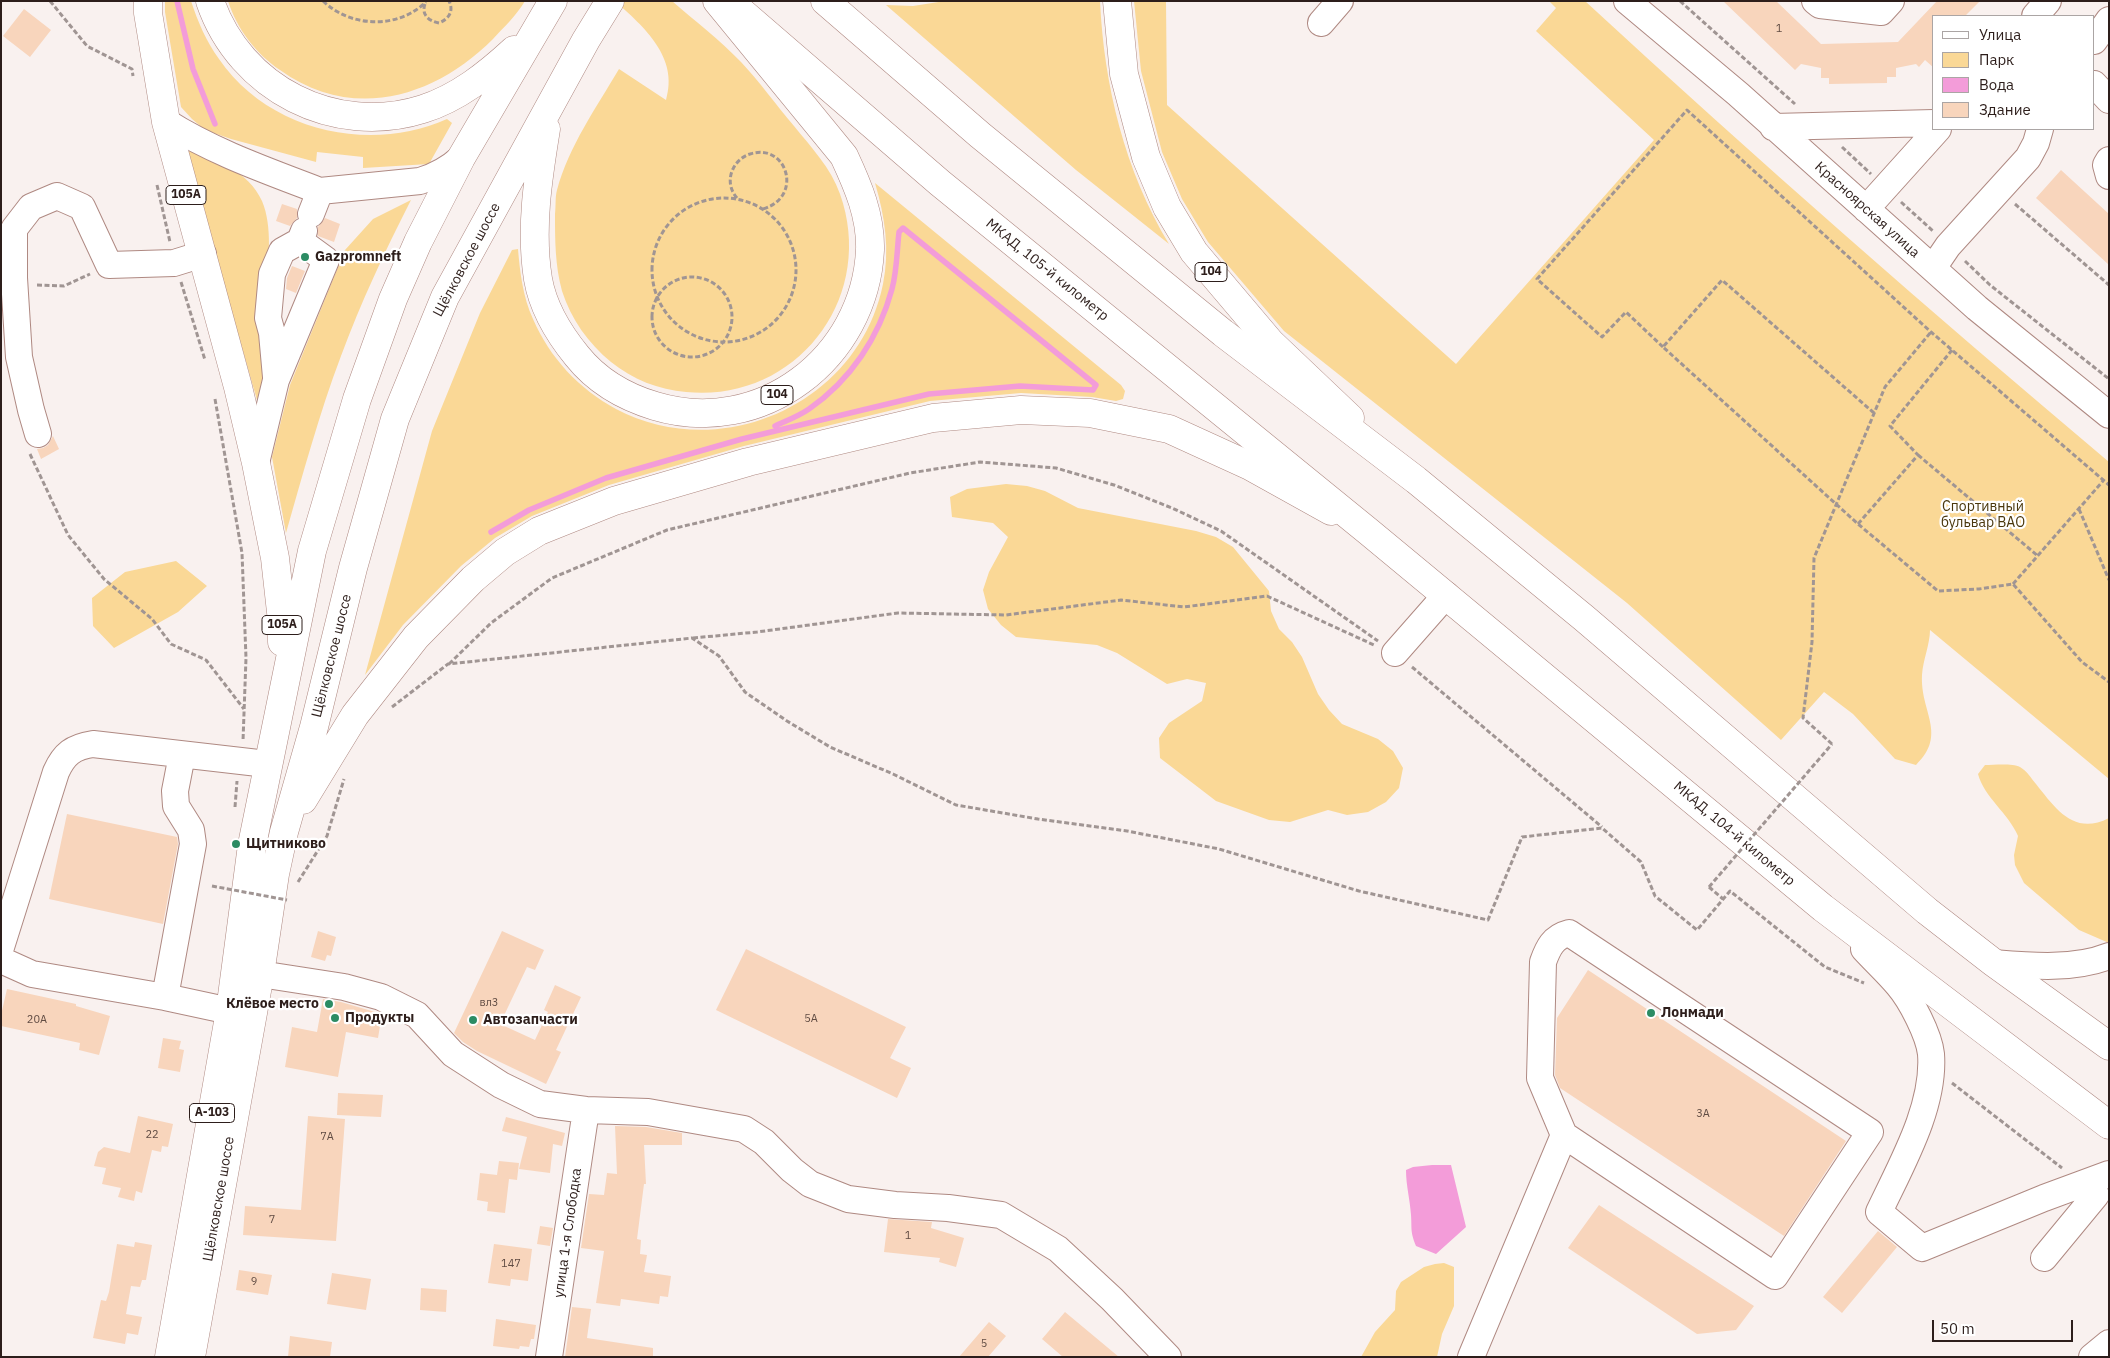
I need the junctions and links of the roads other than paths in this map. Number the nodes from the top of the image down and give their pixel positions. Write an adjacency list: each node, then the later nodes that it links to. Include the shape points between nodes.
1 (148, 1): 21 (main road, 105A)
2 (210, 1): 13 (main road, via 216,19 235,50 258,76 287,96 320,110 354,117 389,117 424,109 456,95 492,71)
3 (610, 1): 20 (main road, Щёлковское шоссе)
4 (717, 1): 20 (main road, 104, via 844,156 858,185 867,216 870,249 866,281 856,312 840,341 819,366 794,386 765,401 734,411 702,414 669,410 638,401 584,365 548,312 538,281 536,191)
5 (730, 1): 38 (main road, МКАД, 105-й километр, via 940,183)
6 (825, 1): 37 (main road, via 980,135 1223,333)
7 (1117, 1): 37 (main road, 104, via 1124,74 1146,157 1166,207 1194,252 1271,343)
8 (1340, 1): 16 (street)
9 (1628, 1): 23 (street, Красноярская улица)
10 (1816, 1): 11 (street, via 1820,5 1881,12)
11 (1891, 1)
12 (2048, 1): 14 (street)
13 (547, 12): 26 (main road, Щёлковское шоссе)
14 (2036, 15)
15 (2109, 20): 17 (street)
16 (1321, 23)
17 (2095, 40)
18 (2095, 85): 19 (street)
19 (2109, 100)
20 (549, 108): 44 (main road, Щёлковское шоссе / А-103, via 445,297 398,410)
21 (166, 122): 30 (street, via 190,138 245,162); 31 (main road, 105A)
22 (1932, 123): 23 (street)
23 (1774, 127): 29 (street, Красноярская улица)
24 (1937, 130): 29 (street)
25 (2040, 130): 32 (street, via 2028,158 1948,246)
26 (461, 158): 30 (street, via 433,177); 41 (main road, Щёлковское шоссе, via 418,242 357,399 312,551)
27 (2109, 160): 28 (street, via 2106,165)
28 (2109, 176)
29 (1866, 209): 32 (street, Красноярская улица)
30 (309, 219): 33 (street, via 282,251 272,274 268,318); 33 (street, via 326,260)
31 (203, 254): 35 (street, via 174,263 109,265 82,207 57,196 31,207 14,229 14,283 20,357); 36 (main road, 105A)
32 (1933, 268): 34 (street, Красноярская улица)
33 (276, 380): 36 (street)
34 (2109, 415)
35 (38, 434)
36 (256, 463): 41 (main road, 105A, via 275,558 282,621)
37 (1416, 480): 49 (main road, via 1584,618 1927,911)
38 (1369, 532): 39 (main road, МКАД, 104-й километр); 44 (main road, via 1250,466 1168,429 1090,414 1021,410 933,418 748,462 614,501 539,532 505,552 473,579 410,644 355,715)
39 (1446, 595): 40 (street); 45 (main road, МКАД, 104-й километр)
40 (1395, 653)
41 (282, 692): 43 (main road, Щёлковское шоссе / А-103)
42 (182, 755): 43 (street); 46 (street, via 93,744 70,751 56,772); 51 (street, via 174,790 176,806 191,830 193,844)
43 (267, 764): 52 (main road, Щёлковское шоссе / А-103)
44 (284, 832): 50 (main road, Щёлковское шоссе / А-103)
45 (1824, 908): 55 (main road, МКАД, 104-й километр); 58 (street, via 1899,986 1918,1015 1931,1052 1929,1092)
46 (1, 947)
47 (2109, 956): 49 (street, via 2043,967)
48 (1, 960): 51 (street, via 32,974)
49 (1994, 963): 53 (main road)
50 (260, 974): 54 (street, via 344,987 381,997 417,1015 453,1054 501,1085 540,1104); 63 (main road, Щёлковское шоссе / А-103)
51 (165, 997): 52 (street)
52 (230, 1011): 62 (main road, Щёлковское шоссе / А-103)
53 (2109, 1046)
54 (586, 1110): 64 (street, улица 1-я Слободка); 65 (street, via 648,1112 744,1128 810,1184 848,1198 1001,1215 1058,1249)
55 (2109, 1125)
56 (1870, 1132): 57 (street, via 1775,1276); 57 (street, via 1569,933 1559,935 1543,962 1540,1078); 58 (street)
57 (1564, 1135): 66 (street)
58 (1908, 1150): 59 (street, via 1879,1212 1922,1248)
59 (2099, 1189): 60 (street)
60 (2044, 1258)
61 (2109, 1343): 67 (street)
62 (169, 1357)
63 (191, 1357)
64 (550, 1357)
65 (1168, 1357)
66 (1471, 1357)
67 (2092, 1357)

